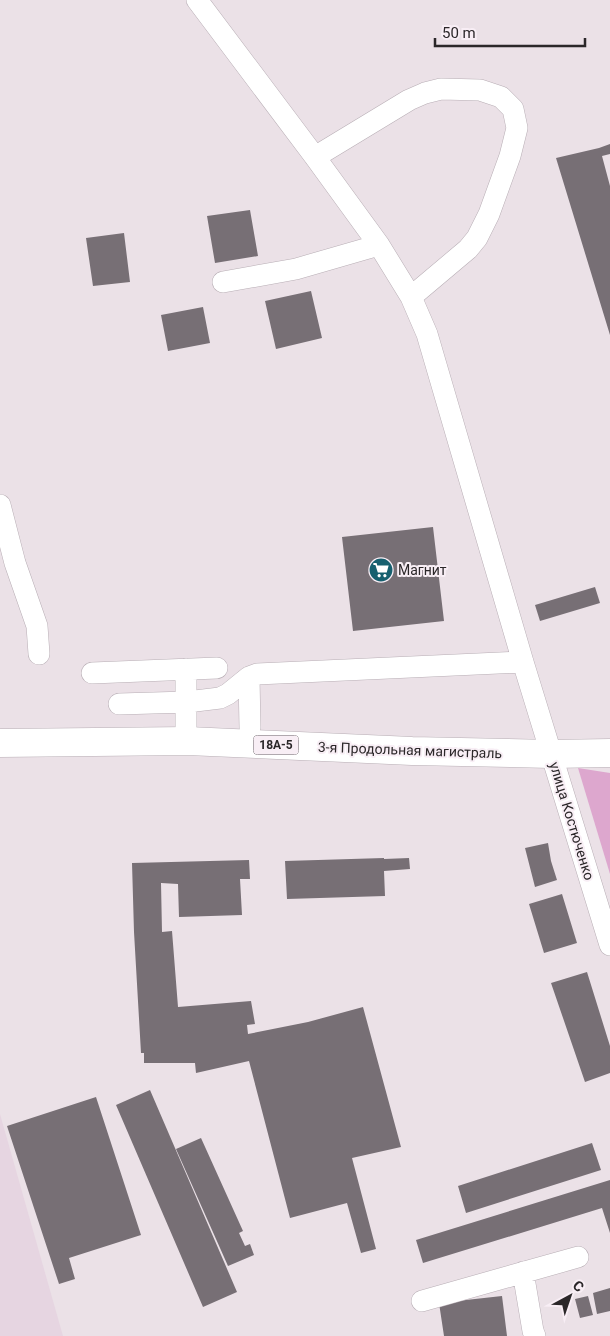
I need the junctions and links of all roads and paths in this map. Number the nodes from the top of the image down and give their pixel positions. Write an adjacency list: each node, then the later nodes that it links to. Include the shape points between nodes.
1 (197, 0): 2 (street)
2 (315, 157): 3 (street); 5 (street, via 409,100 440,89 480,90 501,97 513,109 517,128 515,141 477,238)
3 (379, 245): 4 (street, via 296,269); 5 (street)
4 (223, 282)
5 (411, 296): 8 (street, via 437,366)
6 (0, 505): 7 (street, via 15,563 37,626)
7 (39, 654)
8 (523, 662): 12 (street, via 257,674); 19 (street)
9 (217, 668): 10 (street)
10 (186, 669): 11 (street); 14 (street)
11 (92, 673)
12 (249, 677): 14 (street, via 228,694); 16 (street)
13 (119, 704): 14 (street)
14 (186, 715): 15 (highway, 3-я Продольная магистраль / 18А-5); 16 (highway, 3-я Продольная магистраль / 18А-5)
15 (0, 724)
16 (250, 728): 19 (highway, 3-я Продольная магистраль / 18А-5, via 505,738)
17 (610, 737): 19 (highway, 18А-5)
18 (0, 743): 19 (highway, 3-я Продольная магистраль / 18А-5, via 188,741 412,752)
19 (549, 746): 20 (highway, улица Костюченко / 18А-5); 21 (street, улица Костюченко)
20 (610, 753)
21 (610, 945)
22 (578, 1257): 23 (street)
23 (523, 1272): 24 (street); 25 (street)
24 (422, 1301)
25 (535, 1336)

